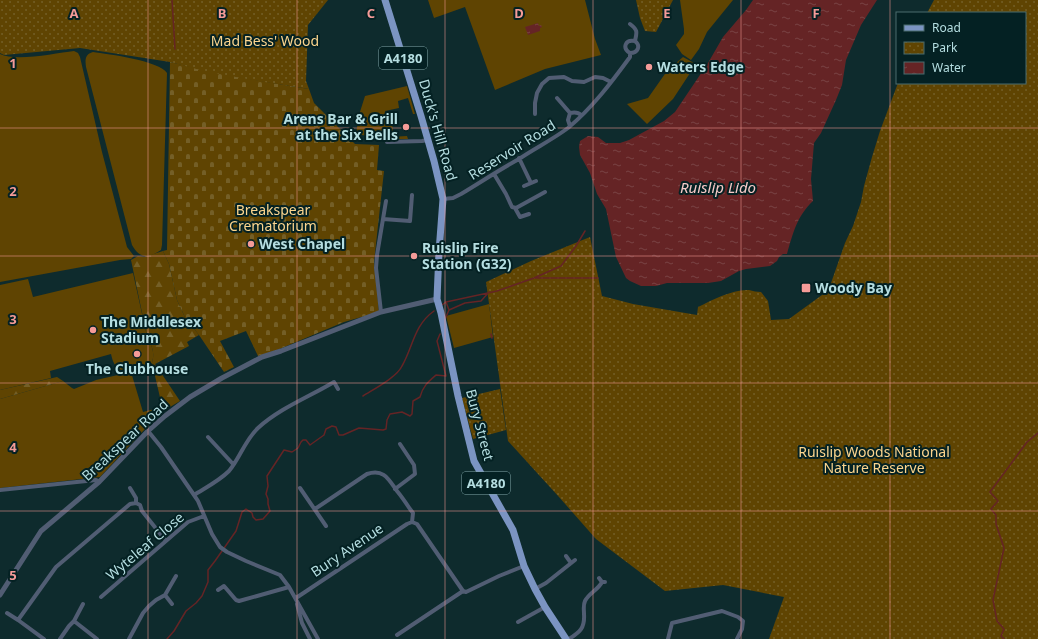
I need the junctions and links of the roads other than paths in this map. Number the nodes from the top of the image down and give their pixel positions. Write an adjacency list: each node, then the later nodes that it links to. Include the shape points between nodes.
1 (386, 0): 11 (main road, Duck's Hill Road / A4180)
2 (630, 24): 3 (street, via 637,32)
3 (635, 41): 4 (street, Reservoir Road, via 639,45 638,50); 4 (street, Reservoir Road, via 631,40 626,44)
4 (630, 53): 5 (street, Reservoir Road, via 630,57)
5 (611, 82): 8 (street, via 595,77 584,82 564,77 549,78 537,93); 9 (street, Reservoir Road)
6 (557, 98): 7 (street, Reservoir Road)
7 (570, 113): 9 (street, Reservoir Road, via 576,112); 10 (street, Reservoir Road)
8 (535, 114)
9 (581, 115): 10 (street, Reservoir Road)
10 (570, 126): 13 (street, Reservoir Road)
11 (428, 140): 12 (street); 20 (main road, Duck's Hill Road / A4180)
12 (387, 142)
13 (519, 158): 14 (street, Reservoir Road); 16 (street)
14 (494, 174): 20 (street, Reservoir Road, via 453,198); 22 (street, via 512,207)
15 (536, 181): 16 (street)
16 (531, 183): 17 (street)
17 (524, 186)
18 (545, 192): 22 (street)
19 (412, 195): 25 (street)
20 (443, 198): 27 (main road, Bury Street / A4180)
21 (386, 202): 24 (street)
22 (515, 208): 23 (street, via 520,217)
23 (529, 214)
24 (383, 218): 25 (street); 28 (street, via 376,268)
25 (410, 221): 26 (street)
26 (410, 227)
27 (437, 299): 28 (street, Breakspear Road); 49 (main road, Bury Street / A4180, via 474,461 513,530)
28 (381, 312): 30 (street, Breakspear Road, via 262,357 231,372 170,412)
29 (338, 389): 33 (street, via 334,382 266,422 250,438)
30 (148, 431): 34 (street, Breakspear Road); 39 (street)
31 (208, 437): 33 (street)
32 (400, 444): 37 (street, via 412,460 415,474)
33 (233, 464): 39 (street, via 221,477)
34 (99, 482): 38 (street, via 96,480); 56 (street, Breakspear Road, via 41,531)
35 (130, 488): 40 (street)
36 (300, 488): 41 (street)
37 (396, 489): 41 (street, via 386,476 372,472); 43 (street, via 413,513)
38 (0, 490)
39 (194, 495): 42 (street)
40 (136, 503): 45 (street); 64 (street, via 130,504 56,567)
41 (315, 509): 44 (street)
42 (204, 516): 45 (street, Wyteleaf Close, via 188,522); 52 (street, via 221,548 280,575)
43 (412, 522): 55 (street, via 417,524); 59 (street, Bury Avenue)
44 (326, 526)
45 (166, 541): 58 (street, Wyteleaf Close)
46 (566, 556): 48 (street)
47 (575, 560): 48 (street)
48 (571, 563): 53 (street)
49 (524, 566): 53 (main road, Bury Street / A4180); 55 (street, via 466,592)
50 (176, 576): 57 (street)
51 (602, 581): 69 (street, via 585,601 585,620 581,630)
52 (290, 586): 54 (street, via 239,601 224,586); 59 (street)
53 (535, 589): 62 (main road, Bury Street / A4180)
54 (218, 590)
55 (463, 591): 67 (street)
56 (0, 595)
57 (165, 595): 61 (street); 73 (street, via 143,613)
58 (101, 597)
59 (296, 598): 74 (street, via 302,623); 75 (street)
60 (83, 604): 65 (street)
61 (172, 604)
62 (545, 607): 66 (street); 69 (main road, Bury Street / A4180)
63 (8, 613): 64 (street)
64 (18, 620): 70 (street)
65 (74, 621): 68 (street); 71 (street)
66 (518, 622)
67 (397, 635)
68 (92, 637): 72 (street)
69 (565, 638)
70 (44, 639)
71 (60, 639)
72 (97, 639)
73 (129, 639)
74 (310, 639)
75 (318, 639)
76 (668, 639): 77 (street, via 672,623 722,611 743,621)
77 (737, 639)

